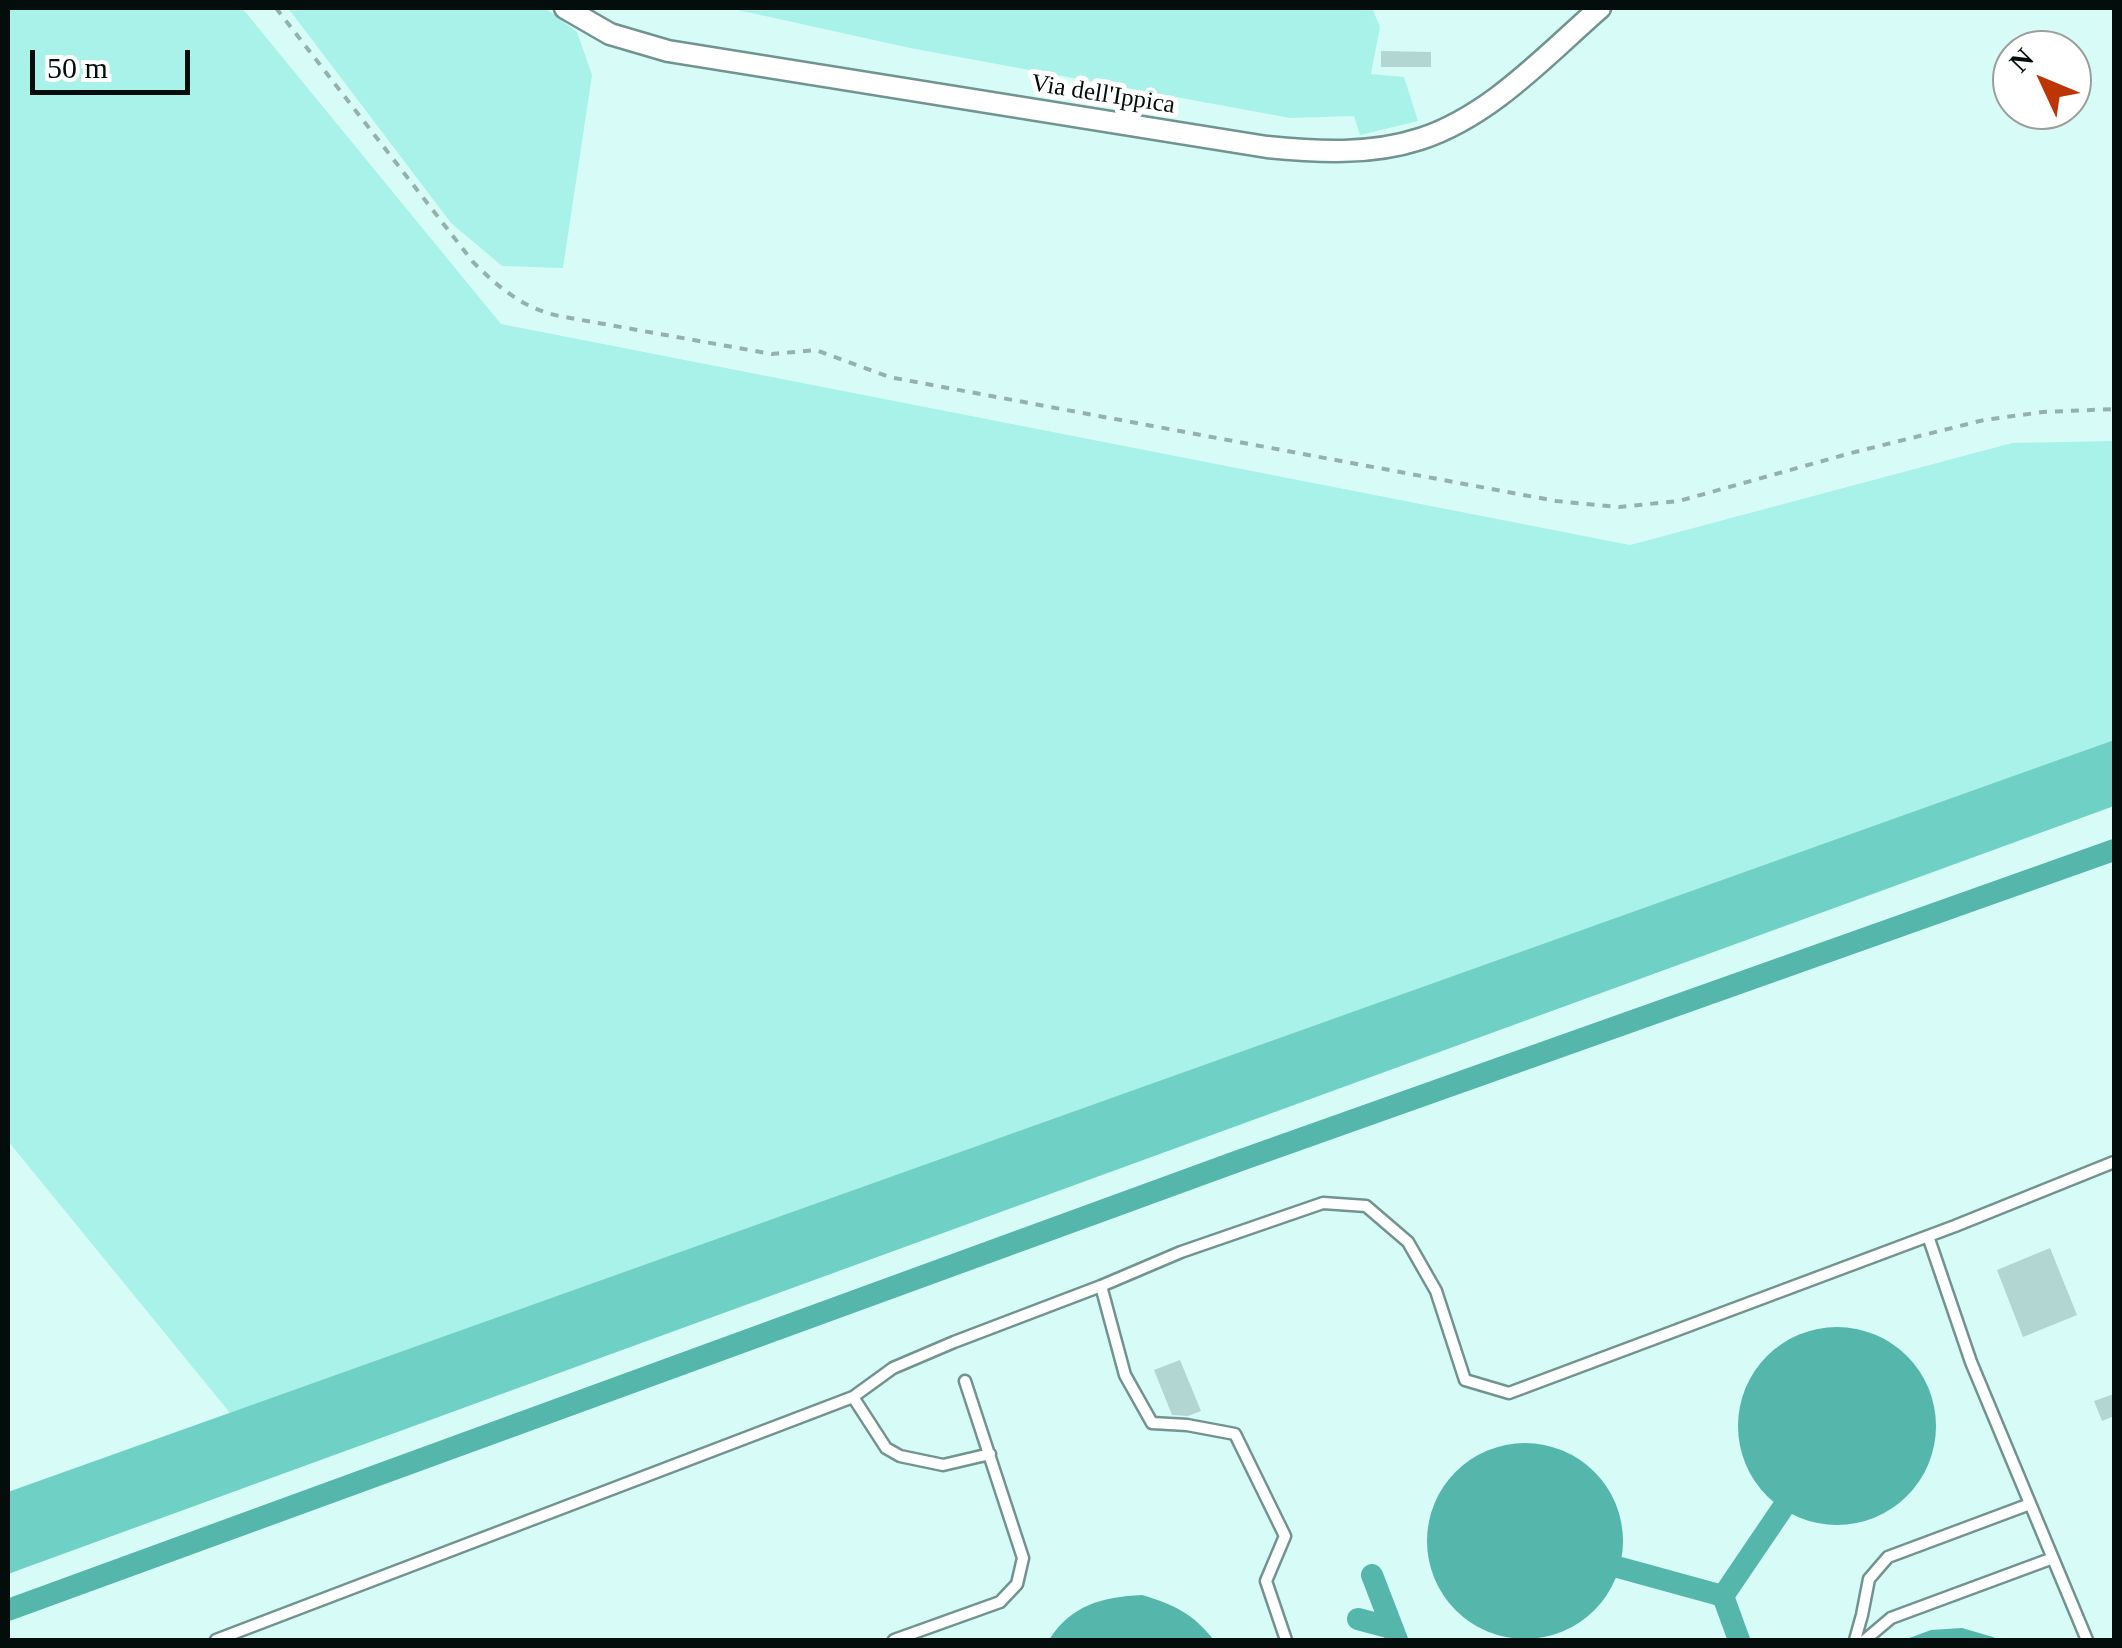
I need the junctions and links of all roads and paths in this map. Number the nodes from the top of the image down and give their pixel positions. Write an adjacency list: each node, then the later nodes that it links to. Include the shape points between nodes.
1 (276, 8): 4 (path, via 473,262 521,302 559,316 772,354 816,350 890,377 1596,506 1702,496 1984,420)
2 (566, 8): 3 (street, Via dell'Ippica, via 610,34 668,51 1267,146 1341,151 1407,142 1455,124)
3 (1600, 8)
4 (2114, 409)
5 (2114, 1162): 6 (lane)
6 (1928, 1236): 7 (lane, via 1509,1392 1465,1380 1436,1291 1408,1242 1366,1206 1324,1203); 11 (lane)
7 (1101, 1286): 9 (lane, via 893,1368); 15 (lane, via 1125,1375 1152,1423 1235,1434 1285,1536 1266,1581)
8 (966, 1381): 10 (lane)
9 (853, 1397): 10 (lane, via 886,1448 900,1456 942,1465); 13 (lane)
10 (990, 1454): 14 (lane, via 1023,1558 1017,1584 1000,1602)
11 (2030, 1504): 12 (lane); 16 (lane, via 1888,1557 1869,1578)
12 (2053, 1558): 17 (lane, via 1891,1618); 18 (lane)
13 (216, 1640)
14 (894, 1640)
15 (1286, 1640)
16 (1854, 1640)
17 (1865, 1640)
18 (2087, 1640)

